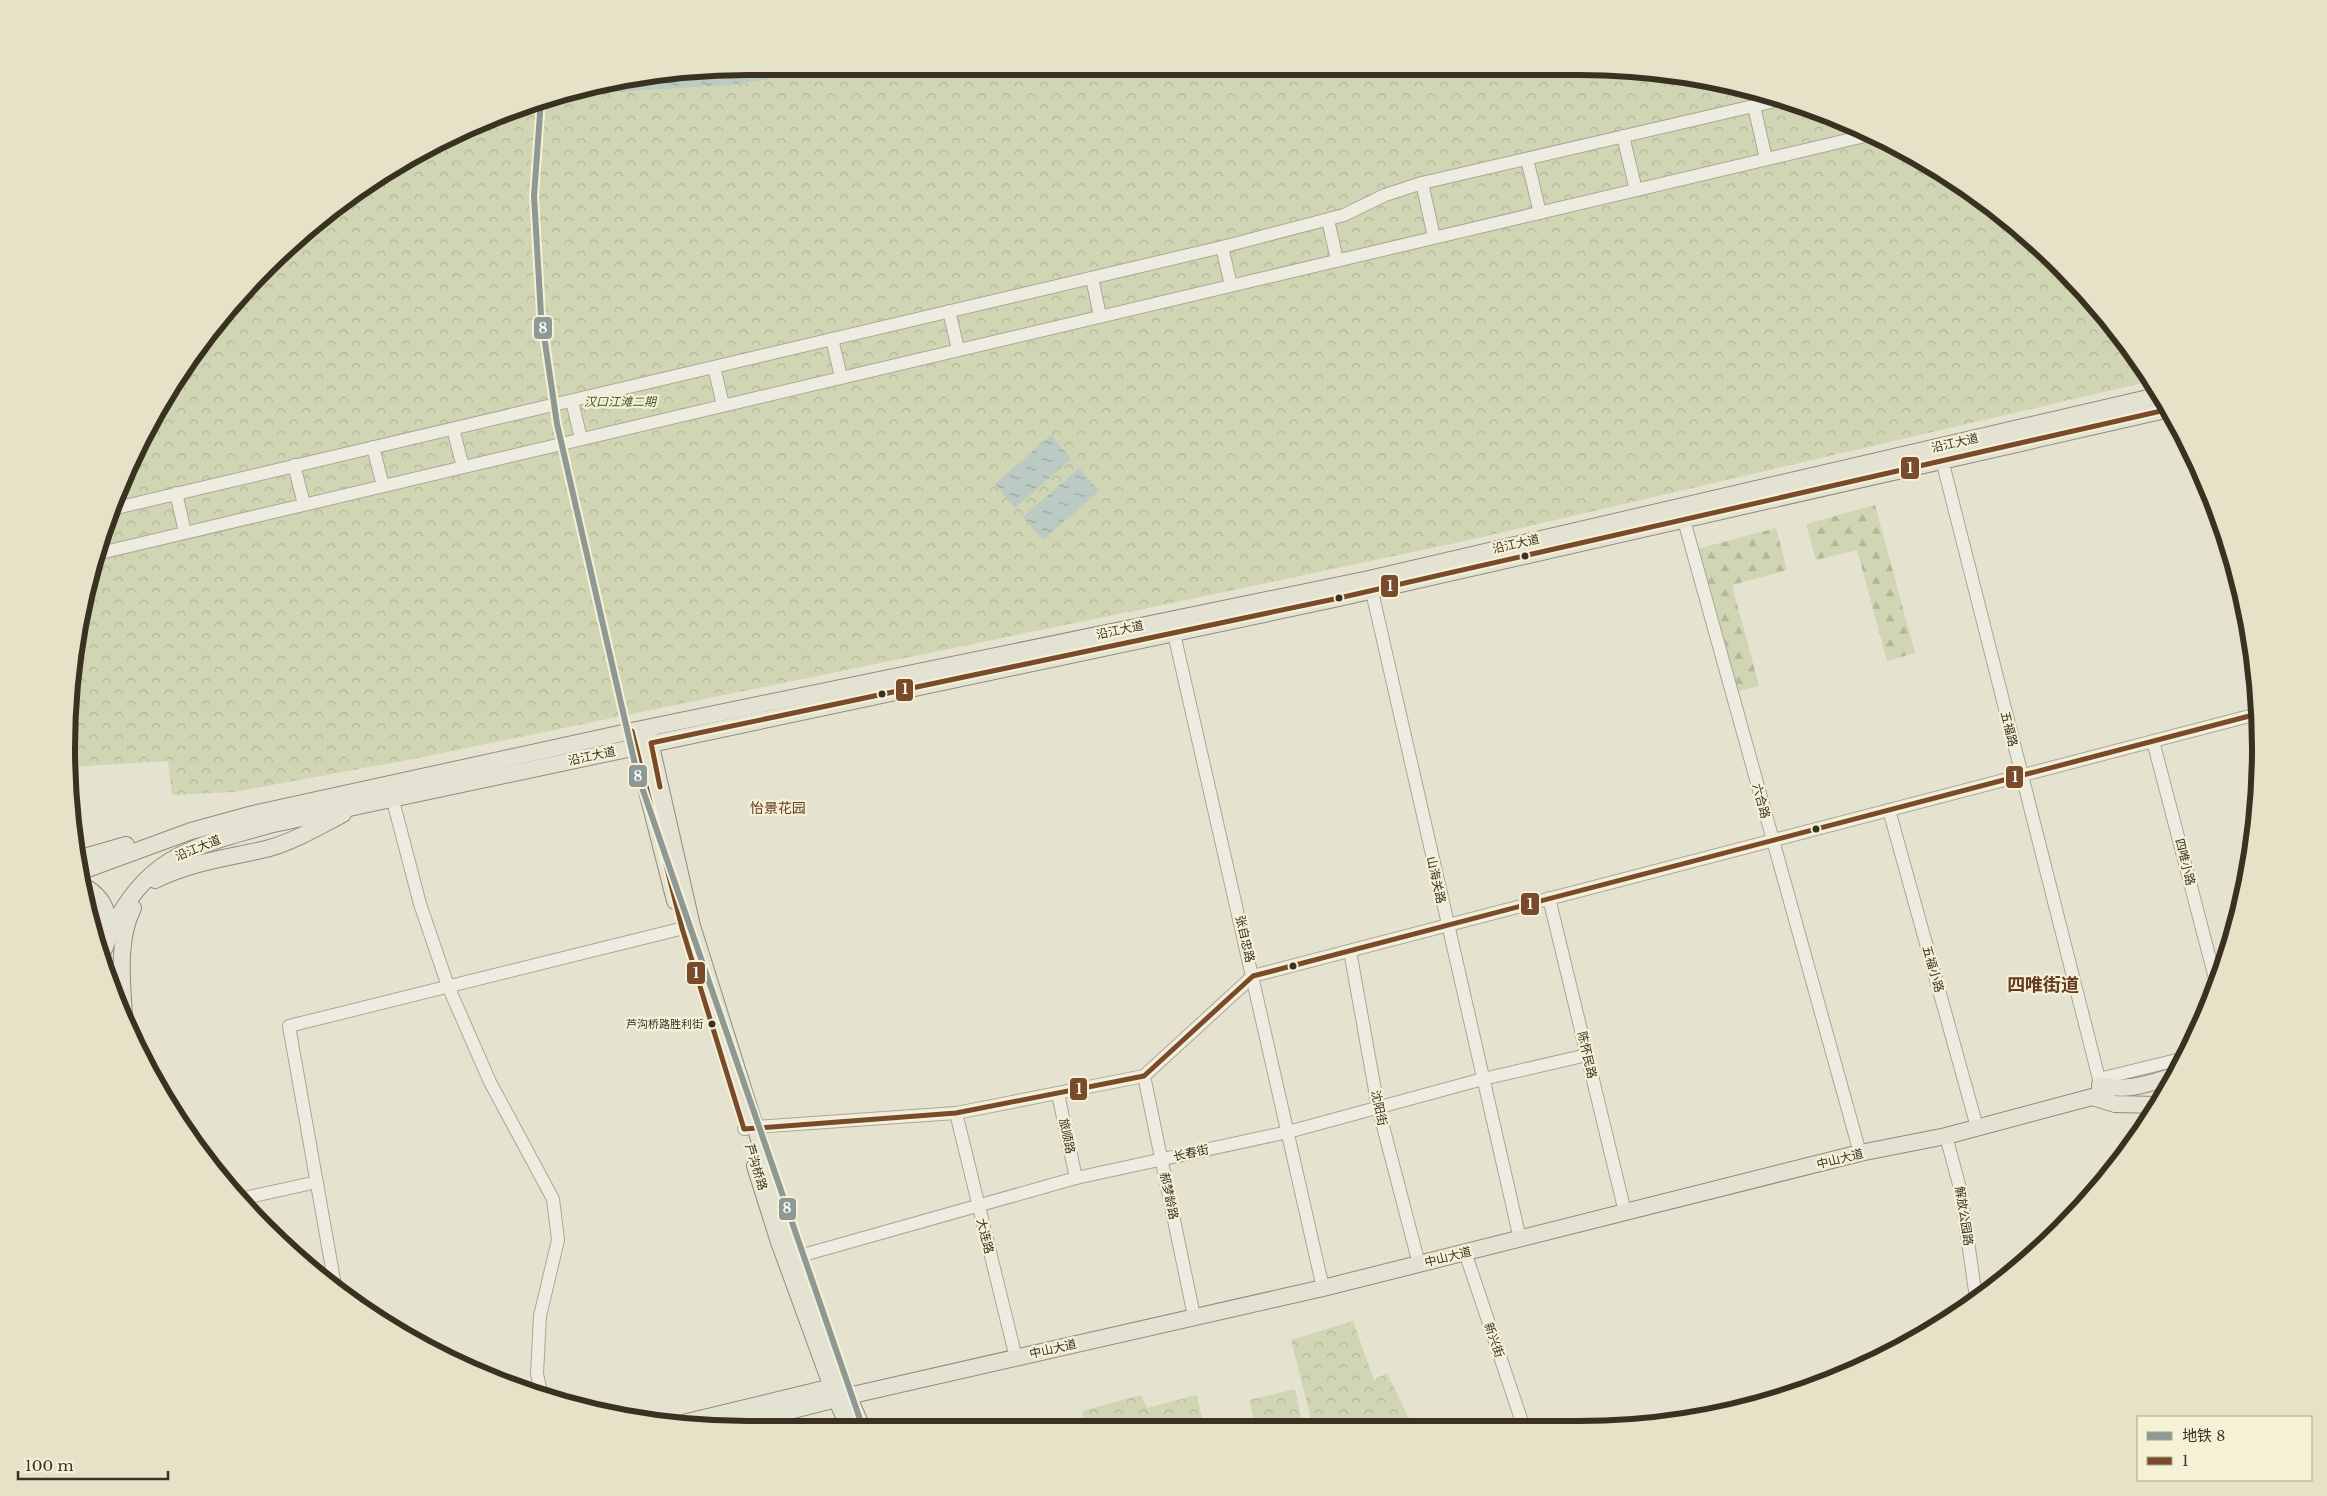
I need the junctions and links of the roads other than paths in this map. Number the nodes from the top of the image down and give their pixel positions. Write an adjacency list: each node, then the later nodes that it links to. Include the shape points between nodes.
1 (1768, 103): 2 (street)
2 (1754, 106): 3 (street); 6 (street)
3 (1623, 136): 5 (street); 8 (street)
4 (1861, 137): 6 (street)
5 (1527, 159): 7 (street); 9 (street)
6 (1766, 160): 8 (street)
7 (1422, 183): 10 (street, via 1395,190 1350,213); 11 (street)
8 (1636, 190): 9 (street)
9 (1540, 212): 11 (street)
10 (1328, 220): 12 (street); 13 (street)
11 (1434, 237): 13 (street)
12 (1222, 247): 14 (street); 15 (street)
13 (1338, 260): 15 (street)
14 (1092, 278): 16 (street); 17 (street)
15 (1231, 285): 17 (street)
16 (949, 312): 18 (street); 19 (street)
17 (1100, 316): 19 (street)
18 (832, 339): 20 (street); 21 (street)
19 (958, 349): 21 (street)
20 (714, 367): 23 (street); 24 (street)
21 (841, 377): 24 (street)
22 (2153, 397): 29 (main road, 沿江大道)
23 (572, 400): 26 (street); 27 (street)
24 (723, 405): 27 (street)
25 (2161, 411): 29 (main road, 沿江大道)
26 (453, 429): 28 (street); 31 (street)
27 (581, 438): 31 (street)
28 (373, 447): 30 (street); 32 (street)
29 (1940, 454): 36 (main road, 沿江大道); 44 (street, 五福路)
30 (294, 466): 33 (street); 34 (street)
31 (463, 467): 32 (street)
32 (383, 486): 34 (street)
33 (176, 493): 35 (street); 37 (street)
34 (304, 504): 37 (street)
35 (120, 507)
36 (1682, 513): 39 (main road, 沿江大道); 49 (street, 六合路)
37 (185, 532): 38 (street)
38 (105, 552)
39 (1370, 585): 40 (main road, 沿江大道); 56 (street, 山海关路)
40 (1173, 627): 42 (main road, 沿江大道); 62 (street, 张自忠路)
41 (2251, 715): 43 (street)
42 (641, 737): 45 (main road, 沿江大道); 48 (main road, 沿江大道, via 253,814); 57 (main road, 芦沟桥路)
43 (2153, 741): 44 (street); 61 (street, 四唯小路)
44 (2021, 776): 47 (street); 70 (street, 五福路)
45 (392, 798): 46 (main road, 沿江大道); 63 (street, via 420,904)
46 (361, 805): 52 (main road, via 293,840 186,866); 54 (main road, 沿江大道, via 269,824 195,847 162,866)
47 (1889, 810): 49 (street); 76 (street, 五福小路)
48 (191, 831): 50 (main road); 51 (main road, 沿江大道)
49 (1772, 840): 55 (street); 80 (street, 六合路)
50 (84, 857)
51 (86, 869)
52 (149, 883): 54 (main road); 64 (main road, via 126,924)
53 (91, 891): 58 (main road, via 104,906 109,921)
54 (134, 893): 58 (main road, 沿江大道)
55 (1550, 898): 56 (street); 65 (street, 陈怀民路)
56 (1447, 925): 60 (street); 68 (street, 山海关路)
57 (687, 927): 63 (street); 77 (main road, 芦沟桥路)
58 (108, 937): 59 (main road, 沿江大道)
59 (105, 944)
60 (1350, 950): 62 (street); 74 (street, 沈阳街)
61 (2213, 972)
62 (1253, 976): 67 (street); 78 (street, 张自忠路)
63 (448, 986): 83 (street, via 288,1026); 96 (street, via 490,1082 553,1199 558,1240 540,1316 537,1374)
64 (124, 1000)
65 (1587, 1055): 68 (street, 长春街); 86 (street, 陈怀民路)
66 (2174, 1062): 70 (street, 中山大道)
67 (1144, 1076): 72 (street); 81 (street, 郝梦龄路)
68 (1483, 1079): 74 (street, 长春街); 87 (street, 山海关路)
69 (2165, 1079): 70 (main road, via 2117,1090)
70 (2097, 1088): 71 (main road, 中山大道, via 2126,1098); 73 (main road, via 2115,1104); 76 (main road, 中山大道)
71 (2158, 1091)
72 (1058, 1094): 75 (street); 82 (street, 旅顺路)
73 (2149, 1105)
74 (1378, 1108): 78 (street, 长春街); 90 (street, 沈阳街)
75 (956, 1114): 77 (street); 85 (street, 大连路)
76 (1977, 1127): 79 (main road, 中山大道)
77 (749, 1128): 89 (main road, 芦沟桥路); 97 (main road, 芦沟桥路, via 779,1242)
78 (1288, 1132): 81 (street, 长春街); 92 (street, 张自忠路)
79 (1946, 1136): 80 (main road, 中山大道); 93 (street, 解放公园路, via 1961,1192)
80 (1860, 1154): 86 (main road, 中山大道)
81 (1162, 1159): 82 (street, 长春街); 94 (street, 郝梦龄路)
82 (1076, 1178): 85 (street, 长春街)
83 (317, 1182): 84 (street); 91 (street)
84 (247, 1197)
85 (978, 1207): 89 (street, 长春街); 95 (street, 大连路)
86 (1625, 1212): 87 (main road, 中山大道)
87 (1520, 1238): 88 (main road, 中山大道)
88 (1465, 1252): 90 (main road, 中山大道); 102 (street, 新兴街)
89 (796, 1257): 97 (main road, 芦沟桥路)
90 (1418, 1264): 92 (main road, 中山大道)
91 (334, 1279)
92 (1323, 1288): 94 (main road, 中山大道)
93 (1975, 1292)
94 (1194, 1316): 95 (main road, 中山大道)
95 (1016, 1358): 97 (main road, 中山大道)
96 (540, 1387)
97 (840, 1393): 98 (main road, 中山大道); 99 (main road, 中山大道); 100 (main road, 芦沟桥路); 101 (main road, 芦沟桥路)
98 (702, 1420)
99 (748, 1421)
100 (847, 1421)
101 (858, 1421)
102 (1522, 1421)

